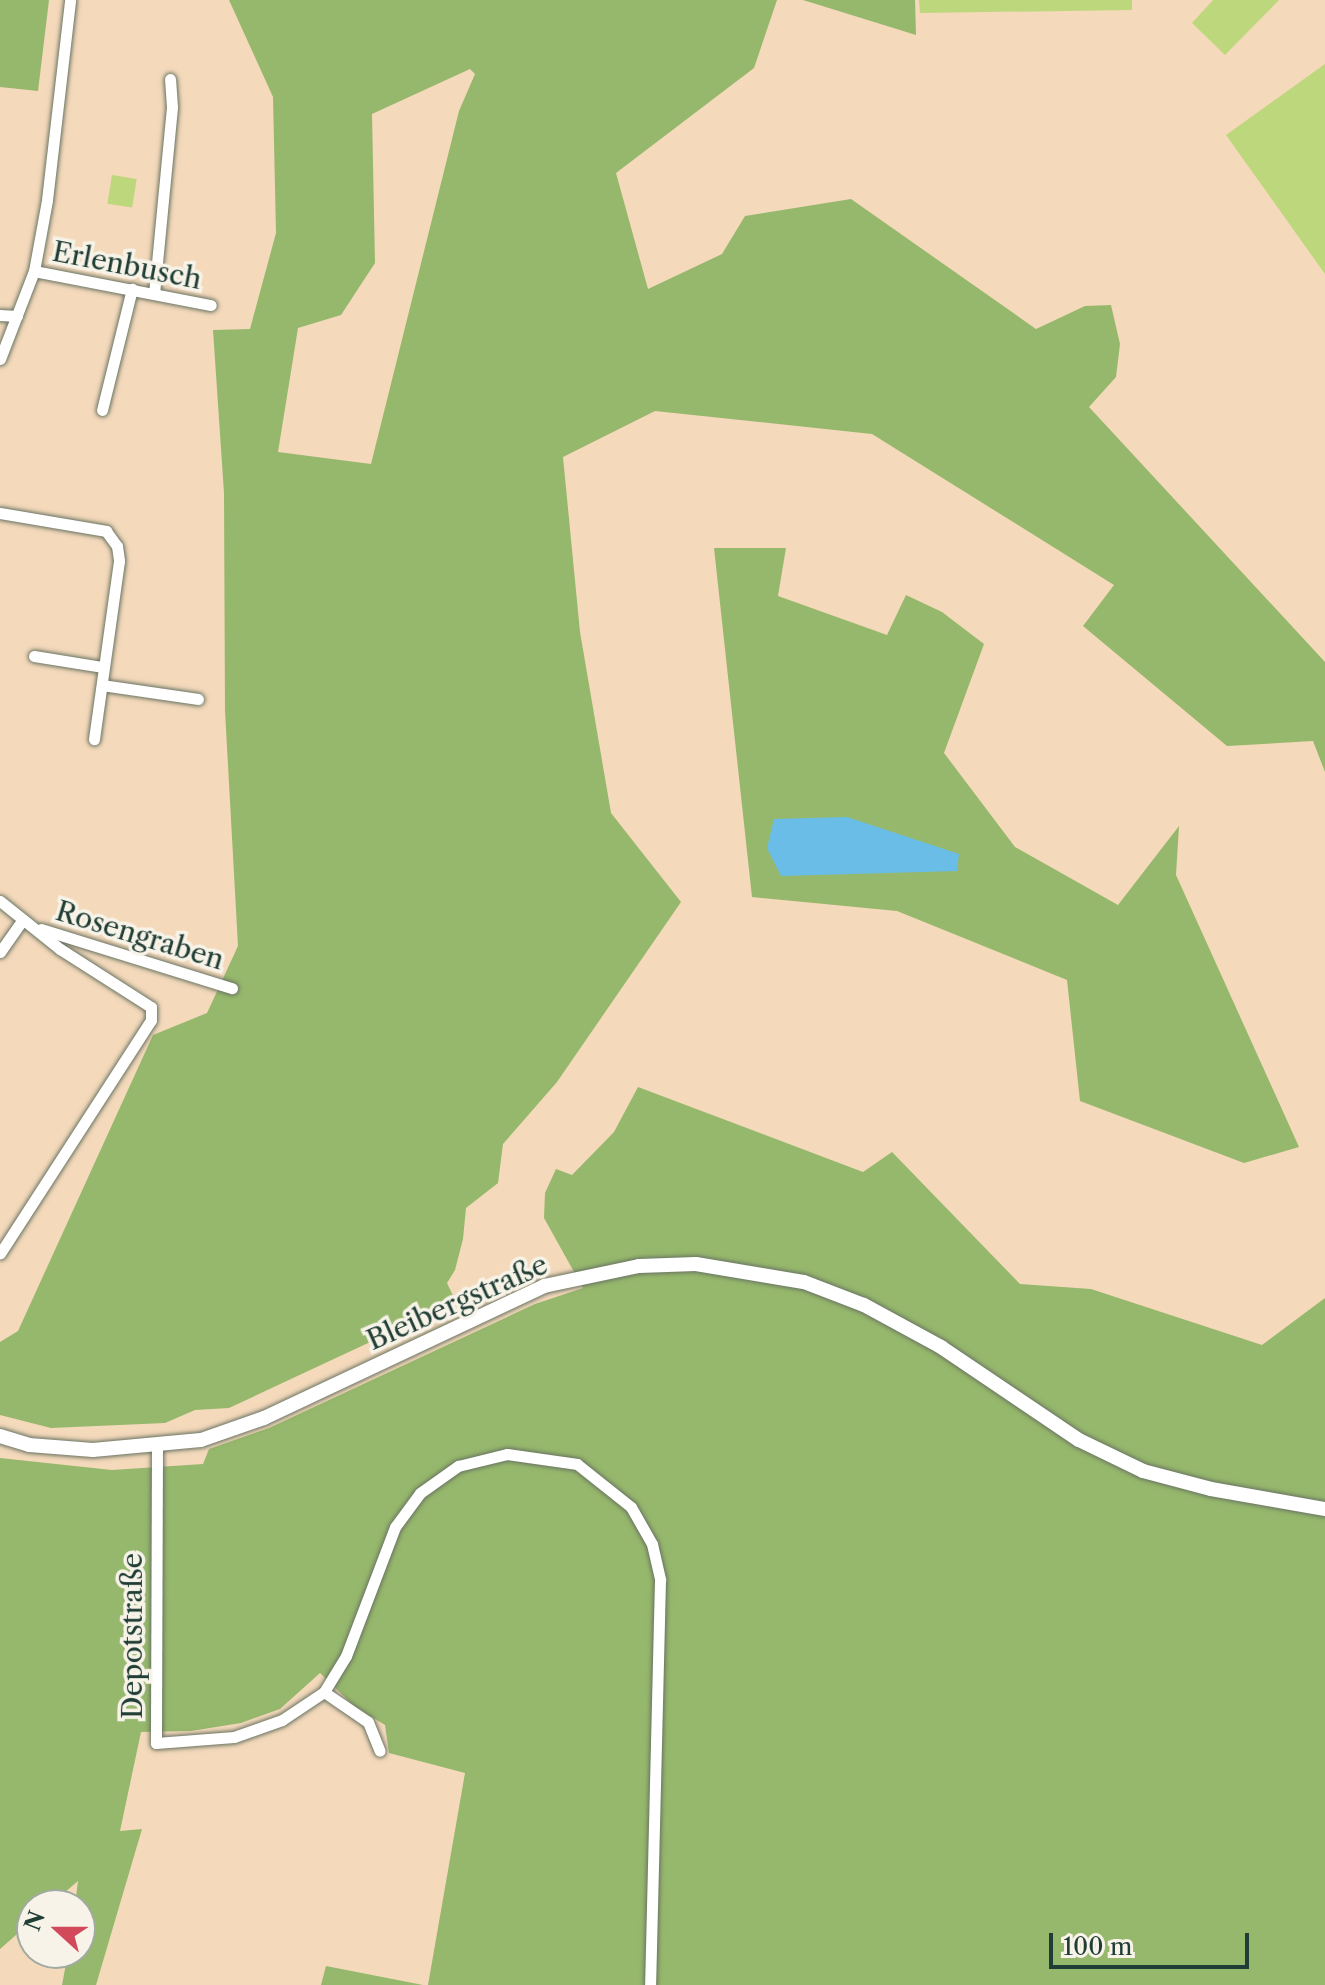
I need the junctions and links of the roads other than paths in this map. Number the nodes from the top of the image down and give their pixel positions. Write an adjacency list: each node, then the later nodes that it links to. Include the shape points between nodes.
1 (70, 0): 3 (street)
2 (170, 79): 5 (street, via 172,107)
3 (34, 271): 4 (street, Erlenbusch); 8 (street)
4 (132, 289): 5 (street, Erlenbusch); 10 (street)
5 (154, 294): 6 (street, Erlenbusch)
6 (211, 305)
7 (0, 315): 8 (street)
8 (17, 316): 9 (street)
9 (0, 359)
10 (102, 410)
11 (0, 513): 13 (street, via 111,536 119,561)
12 (34, 656): 13 (street)
13 (103, 667): 14 (street)
14 (102, 685): 15 (street); 16 (street)
15 (198, 699)
16 (94, 739)
17 (0, 901): 18 (street, Rosengraben)
18 (22, 920): 19 (street, Rosengraben); 20 (street)
19 (34, 927): 21 (street, Rosengraben); 22 (street, Rosengraben, via 151,1007 151,1020)
20 (0, 952)
21 (232, 988)
22 (0, 1253)
23 (0, 1436): 24 (street, Bleibergstraße, via 29,1445 93,1450)
24 (157, 1445): 25 (street, Bleibergstraße, via 201,1440 264,1418 544,1286 639,1266 696,1264 804,1282 864,1305 941,1347 1079,1440 1143,1471); 26 (street, Depotstraße, via 156,1743 234,1737 282,1720)
25 (1325, 1509)
26 (324, 1692): 27 (street, via 368,1722); 28 (street, via 346,1656 395,1527 420,1493 458,1466 507,1454 577,1464 631,1507 652,1544 660,1580)
27 (380, 1751)
28 (650, 1985)

